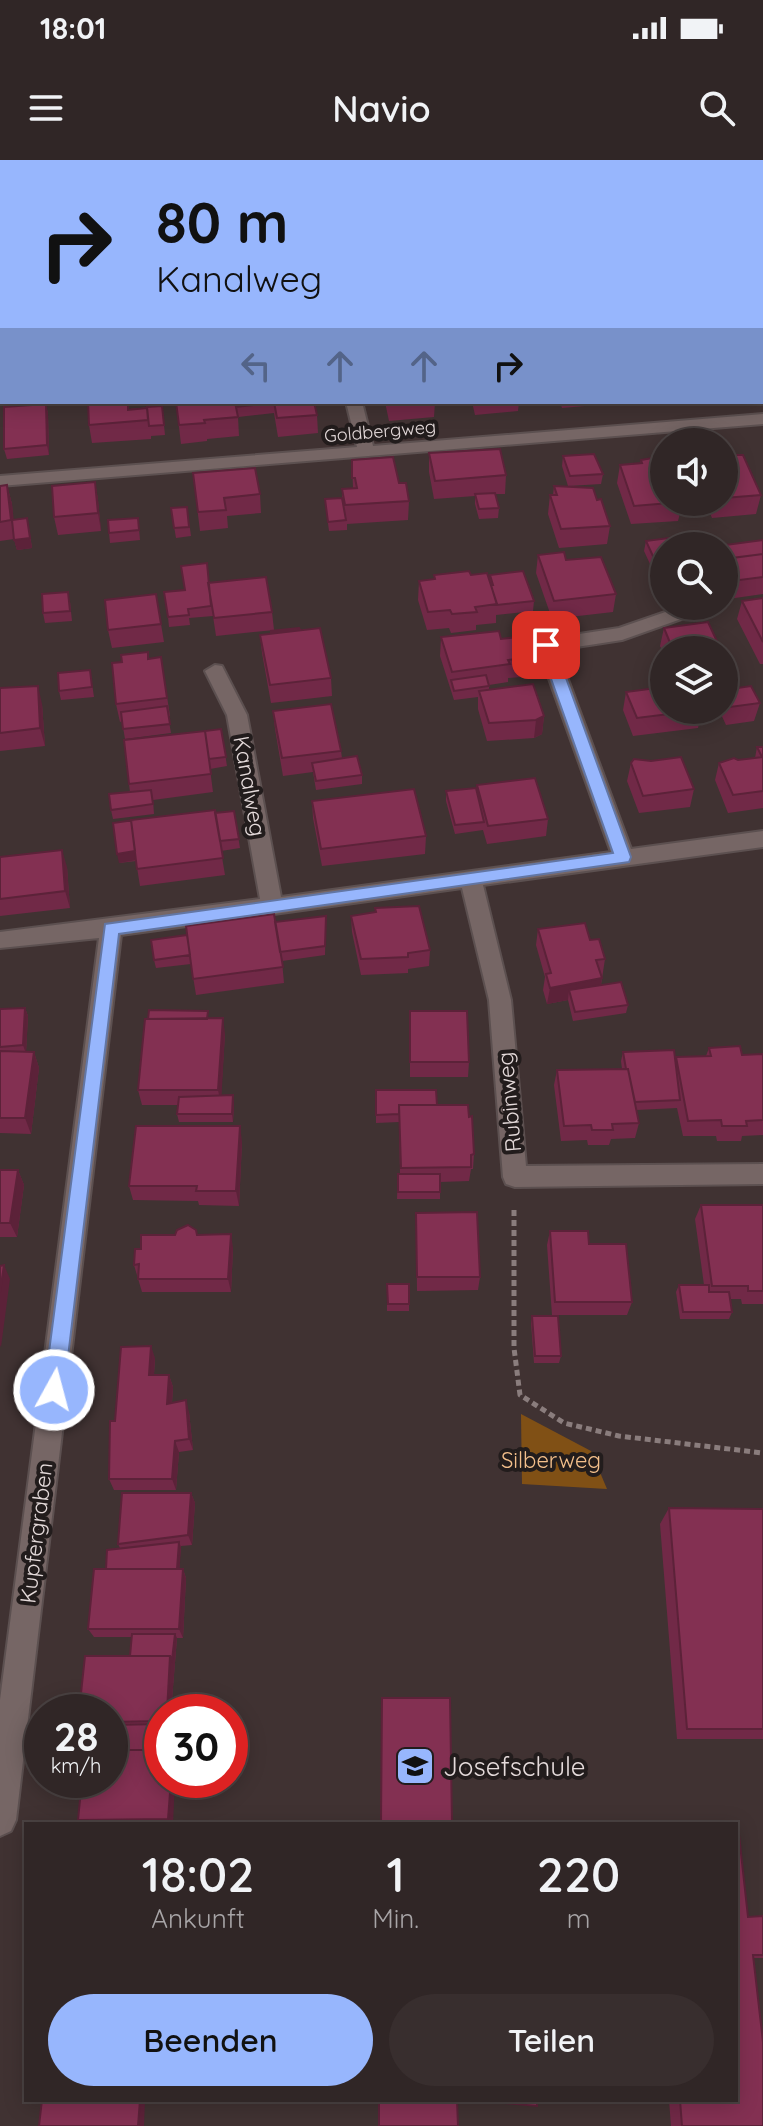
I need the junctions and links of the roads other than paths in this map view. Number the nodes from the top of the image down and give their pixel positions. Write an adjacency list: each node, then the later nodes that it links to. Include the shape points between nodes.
1 (355, 404): 4 (street)
2 (739, 404): 3 (street)
3 (759, 419): 4 (street, Goldbergweg)
4 (367, 453): 5 (street, Goldbergweg)
5 (0, 481)
6 (660, 620): 9 (street, via 622,634 546,645)
7 (215, 671): 11 (street, Kanalweg, via 237,715)
8 (763, 839): 9 (street)
9 (623, 857): 10 (street)
10 (471, 879): 11 (street); 14 (street, Rubinweg, via 500,1000 515,1177)
11 (272, 906): 12 (street)
12 (111, 928): 13 (street); 15 (street, Kupfergraben)
13 (0, 940)
14 (763, 1174)
15 (0, 1820)

